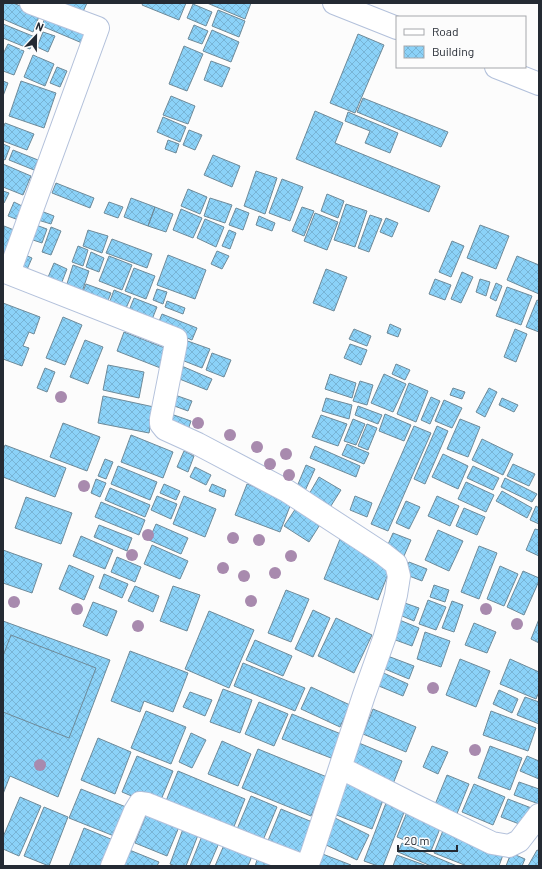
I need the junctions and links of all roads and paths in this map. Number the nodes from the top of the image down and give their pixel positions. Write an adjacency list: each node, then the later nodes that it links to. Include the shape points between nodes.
1 (31, 3): 6 (street, via 98,28)
2 (334, 3): 3 (street)
3 (396, 28)
4 (499, 68): 5 (street)
5 (539, 84)
6 (6, 272): 7 (street, via 176,339 161,419 165,429 287,491 396,564 399,576 385,636)
7 (341, 768): 8 (street, via 492,843 509,846 518,841); 10 (street)
8 (539, 815)
9 (112, 866): 10 (street, via 140,803)
10 (306, 866)

